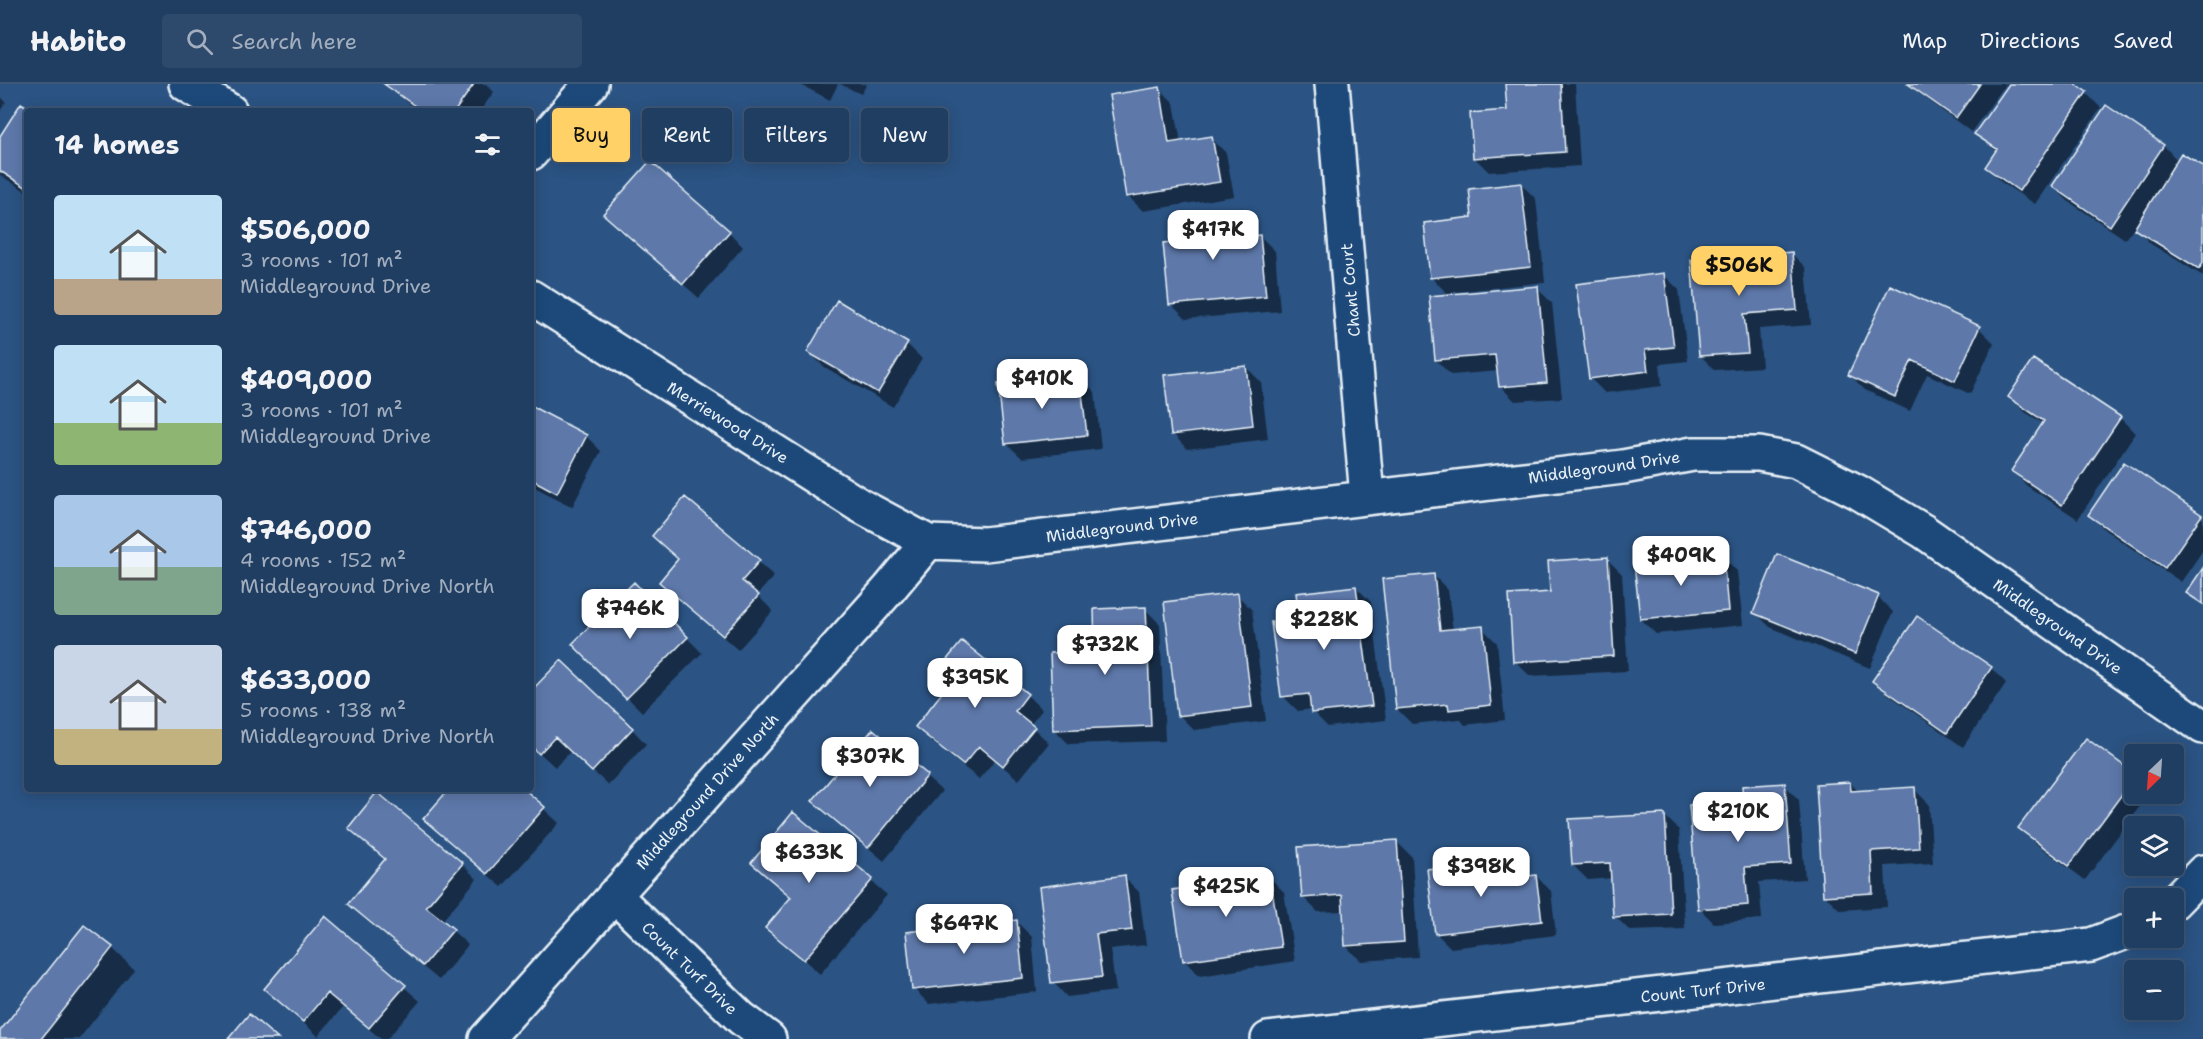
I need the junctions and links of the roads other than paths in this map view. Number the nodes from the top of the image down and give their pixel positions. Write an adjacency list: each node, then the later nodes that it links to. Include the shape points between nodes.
1 (186, 84): 4 (street)
2 (591, 84): 5 (street)
3 (1332, 84): 7 (street, Chant Court)
4 (225, 108)
5 (534, 150)
6 (534, 299): 8 (street, Merriewood Drive, via 859,505)
7 (1367, 497): 8 (street, Middleground Drive, via 985,544); 9 (street, Middleground Drive, via 1623,467 1694,454 1759,454 1796,461 1923,531)
8 (928, 542): 12 (street, Middleground Drive North)
9 (2203, 728)
10 (2203, 872): 11 (street)
11 (2184, 892)
12 (614, 895): 14 (street, Middleground Drive North); 15 (street, Count Turf Drive, via 741,1017)
13 (2124, 933): 16 (street, Count Turf Drive, via 2091,945)
14 (486, 1039)
15 (770, 1039)
16 (1268, 1039)

